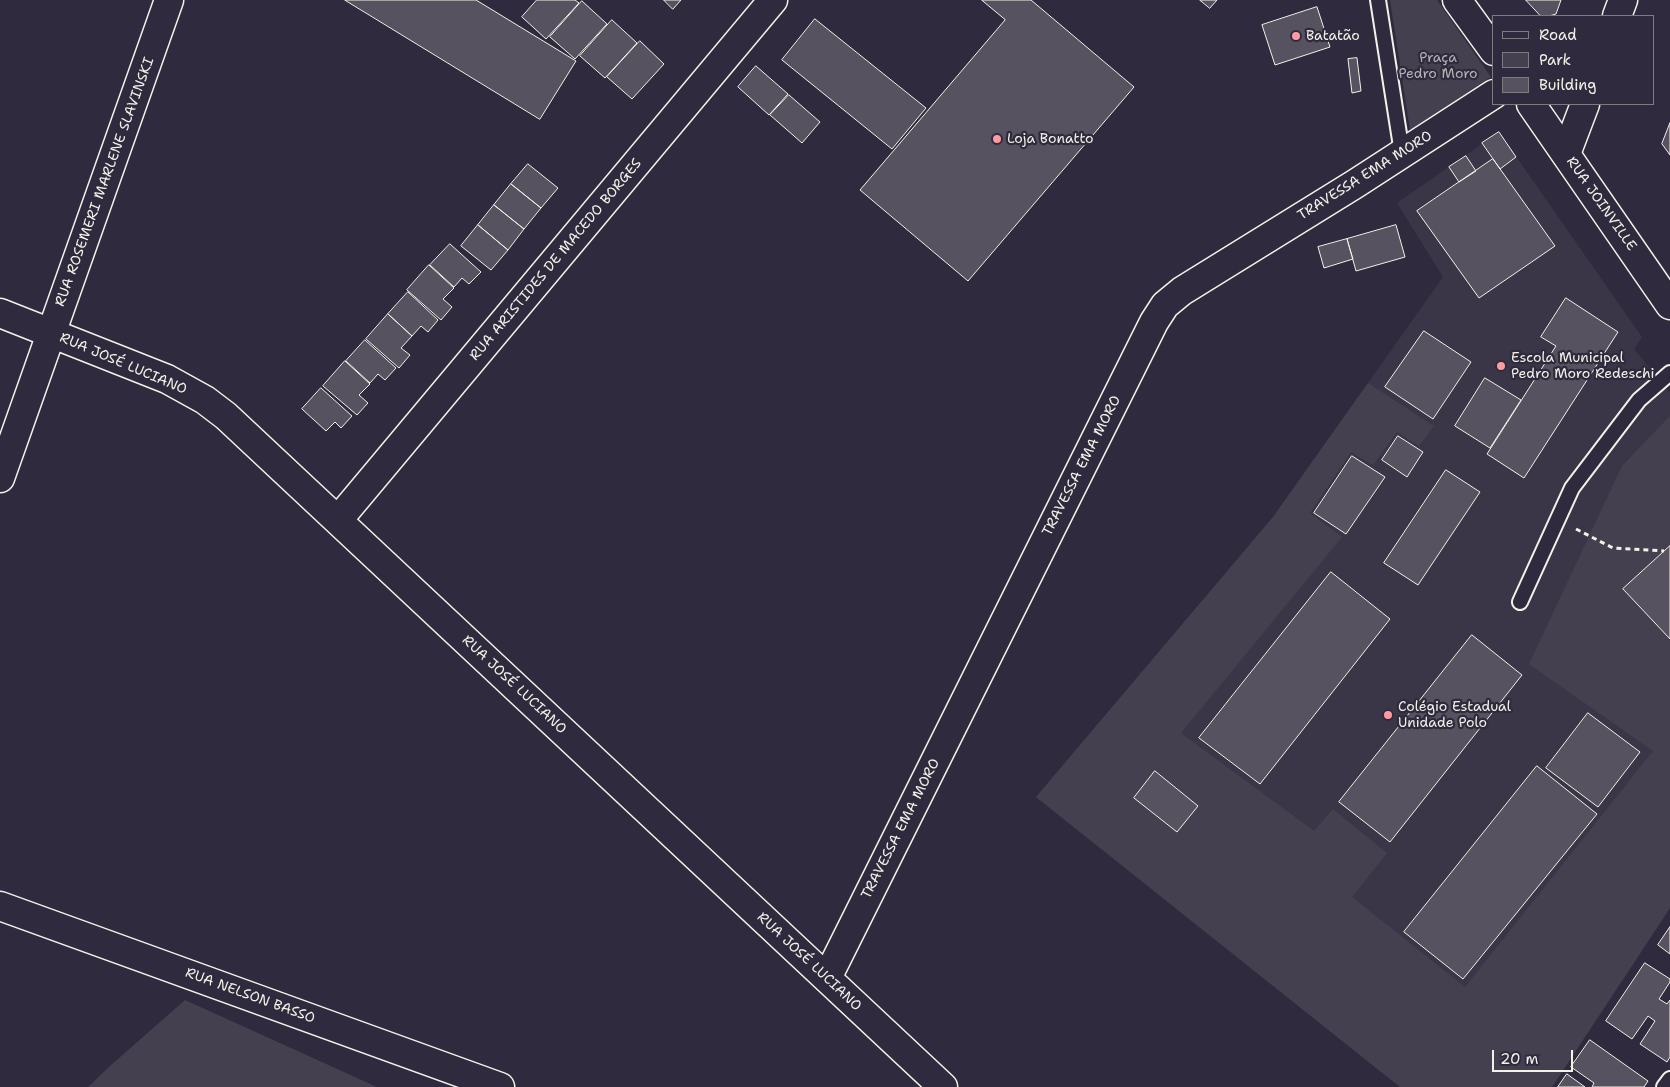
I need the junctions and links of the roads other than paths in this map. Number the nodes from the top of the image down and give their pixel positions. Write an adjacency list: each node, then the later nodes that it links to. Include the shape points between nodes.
1 (169, 0): 15 (street, RUA ROSEMERI MARLENE SLAVINSKI)
2 (773, 0): 18 (street, RUA ARISTIDES DE MACEDO BORGES)
3 (1378, 0): 11 (lane)
4 (1457, 0): 7 (street)
5 (1623, 0): 6 (street)
6 (1617, 15)
7 (1492, 48)
8 (1492, 95): 11 (street, TRAVESSA EMA MORO)
9 (1532, 105): 12 (street, RUA JOINVILLE)
10 (1585, 105): 12 (street)
11 (1402, 153): 21 (street, TRAVESSA EMA MORO, via 1182,291 1165,305)
12 (1566, 154): 13 (street, RUA JOINVILLE)
13 (1670, 305)
14 (0, 313): 15 (street, RUA JOSÉ LUCIANO)
15 (51, 334): 17 (street, RUA ROSEMERI MARLENE SLAVINSKI); 18 (street, RUA JOSÉ LUCIANO, via 167,379 205,400)
16 (1670, 373): 19 (lane, via 1639,400 1572,488)
17 (0, 478)
18 (338, 520): 21 (street, RUA JOSÉ LUCIANO)
19 (1520, 602)
20 (0, 906): 23 (street, RUA NELSON BASSO)
21 (826, 978): 24 (street, RUA JOSÉ LUCIANO)
22 (1670, 1079): 25 (lane)
23 (500, 1087)
24 (943, 1087)
25 (1664, 1087)

